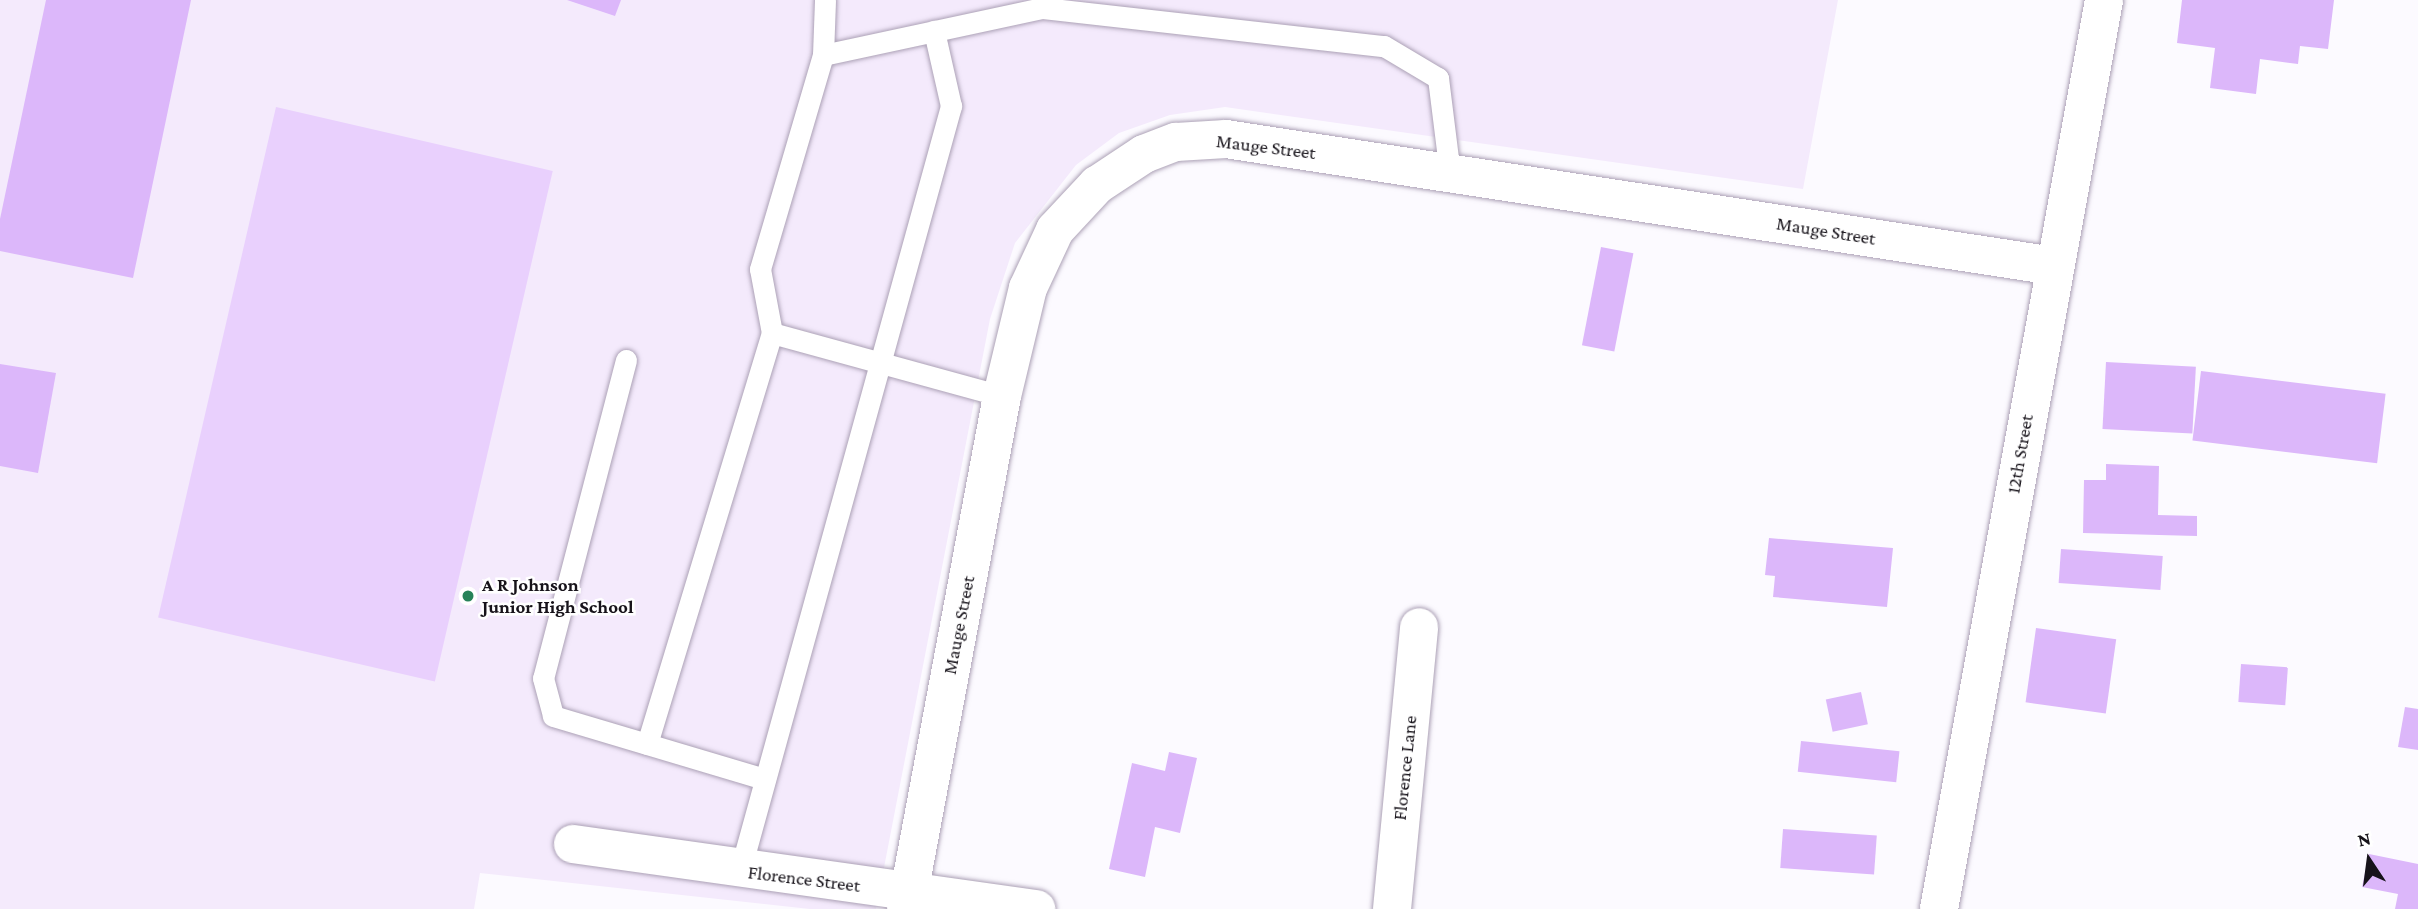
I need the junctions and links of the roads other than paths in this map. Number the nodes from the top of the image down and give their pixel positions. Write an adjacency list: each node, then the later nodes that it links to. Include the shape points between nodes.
1 (825, 0): 4 (lane)
2 (2104, 0): 6 (street, 12th Street)
3 (934, 31): 4 (lane); 5 (lane, via 1043,8 1384,46 1438,78); 9 (lane, via 951,106)
4 (823, 55): 7 (lane, via 760,269)
5 (1450, 174): 6 (street, Mauge Street); 10 (street, Mauge Street, via 1226,139 1160,146 1097,185 1055,230 1028,288)
6 (2054, 266): 19 (street, 12th Street)
7 (772, 333): 9 (lane); 12 (lane)
8 (626, 360): 12 (lane, via 543,678 553,716)
9 (880, 362): 10 (lane); 13 (lane)
10 (1002, 396): 16 (street, Mauge Street)
11 (1419, 627): 18 (street, Florence Lane)
12 (647, 744): 13 (lane)
13 (765, 779): 15 (lane)
14 (573, 844): 15 (street, Florence Street)
15 (740, 871): 16 (street, Florence Street)
16 (907, 901): 17 (street, Florence Street)
17 (1036, 909)
18 (1392, 909)
19 (1939, 909)

